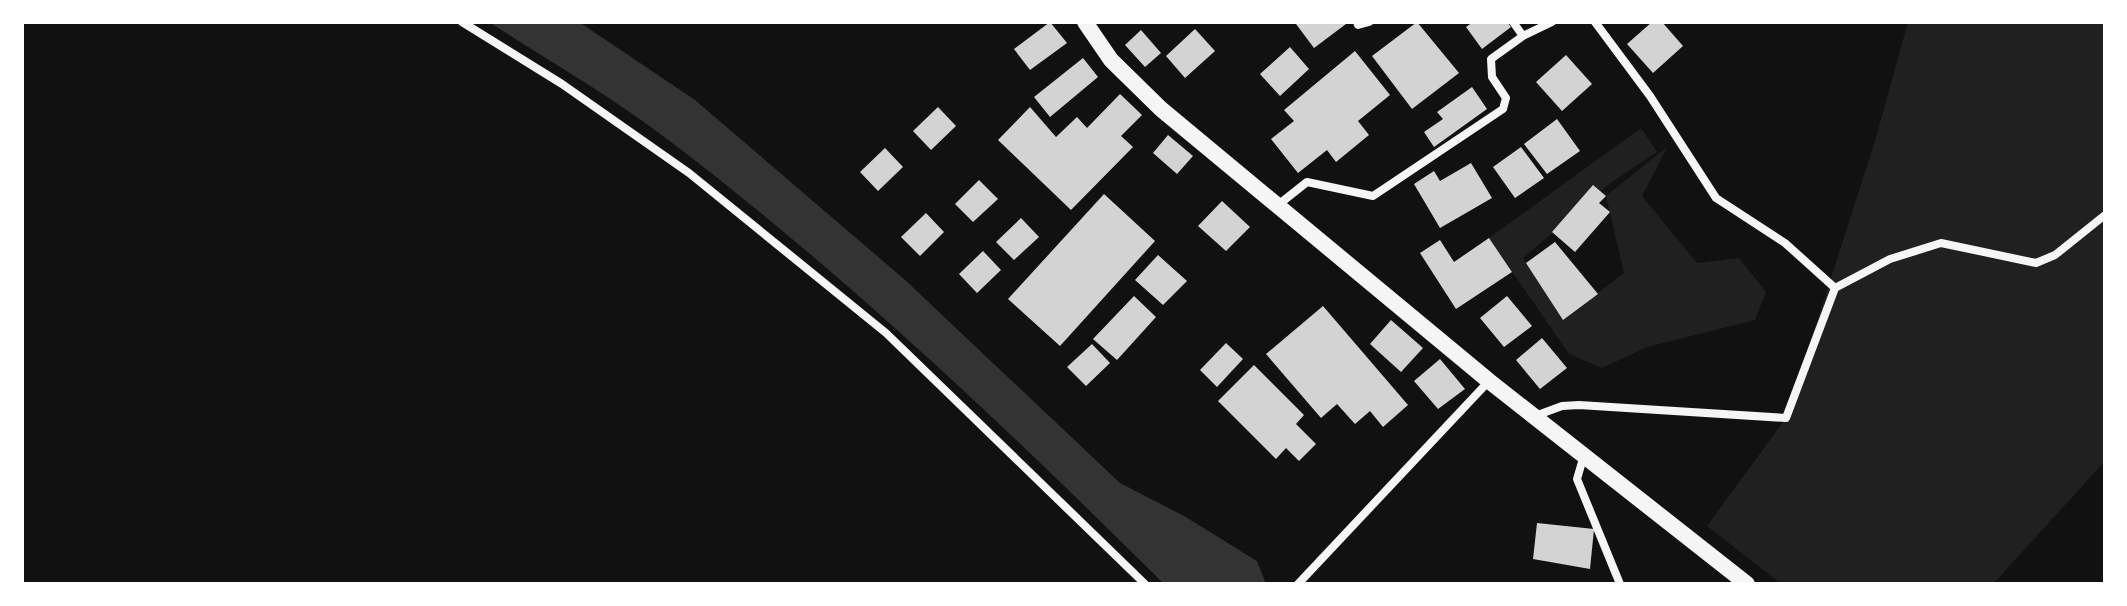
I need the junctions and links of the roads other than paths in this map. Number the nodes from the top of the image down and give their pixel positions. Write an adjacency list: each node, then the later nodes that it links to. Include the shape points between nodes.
1 (462, 22): 15 (street, via 689,173 886,333)
2 (1085, 22): 9 (main road, via 1134,85)
3 (1357, 22): 4 (street)
4 (1369, 22)
5 (1513, 22): 8 (street)
6 (1552, 22): 8 (street)
7 (1595, 22): 11 (street, via 1716,198 1785,243)
8 (1523, 36): 9 (street, via 1491,59 1492,77 1506,98 1503,109 1373,196 1307,182)
9 (1277, 205): 12 (main road)
10 (2105, 215): 11 (street, via 2055,255 2036,263 1941,243 1890,259)
11 (1835, 288): 13 (street, via 1786,418 1579,405)
12 (1489, 381): 13 (main road); 16 (street)
13 (1535, 416): 14 (main road)
14 (1584, 455): 17 (street, via 1577,479); 18 (main road)
15 (1145, 584)
16 (1298, 584)
17 (1620, 584)
18 (1747, 584)

